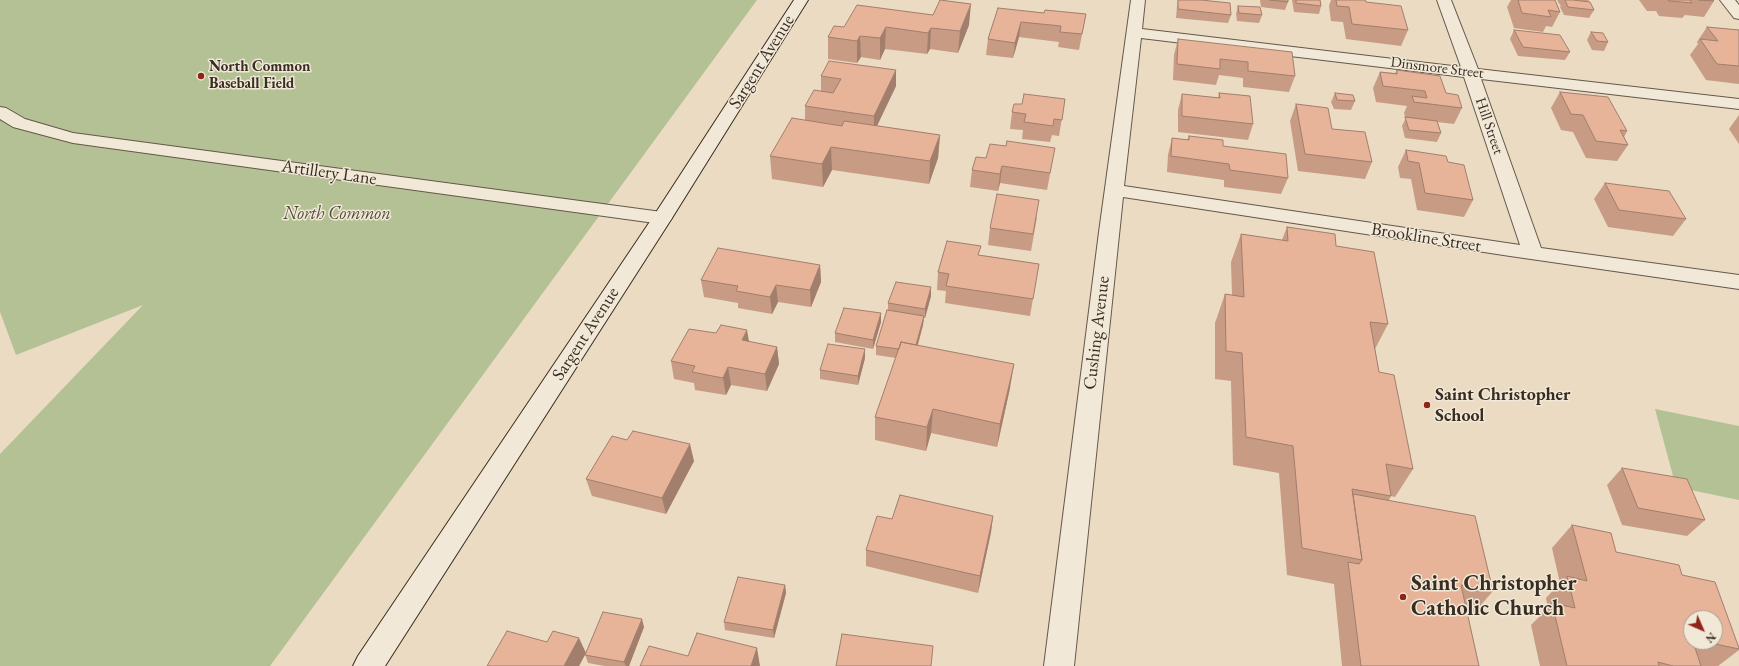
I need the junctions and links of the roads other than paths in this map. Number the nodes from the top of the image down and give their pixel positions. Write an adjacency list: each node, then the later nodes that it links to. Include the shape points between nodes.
1 (801, 0): 11 (street, Sargent Avenue)
2 (1138, 0): 6 (street, Cushing Avenue)
3 (1444, 0): 7 (street, Hill Street)
4 (1726, 0): 5 (street)
5 (1739, 15)
6 (1134, 33): 7 (street, Dinsmore Street); 10 (street, Cushing Avenue)
7 (1471, 72): 8 (street, Dinsmore Street); 12 (street, Hill Street)
8 (1739, 104)
9 (0, 112): 11 (street, Artillery Lane, via 19,123 73,138)
10 (1114, 190): 12 (street, Brookline Street); 15 (street, Cushing Avenue)
11 (662, 218): 14 (street, Sargent Avenue)
12 (1533, 253): 13 (street, Brookline Street)
13 (1739, 282)
14 (368, 666)
15 (1059, 666)

